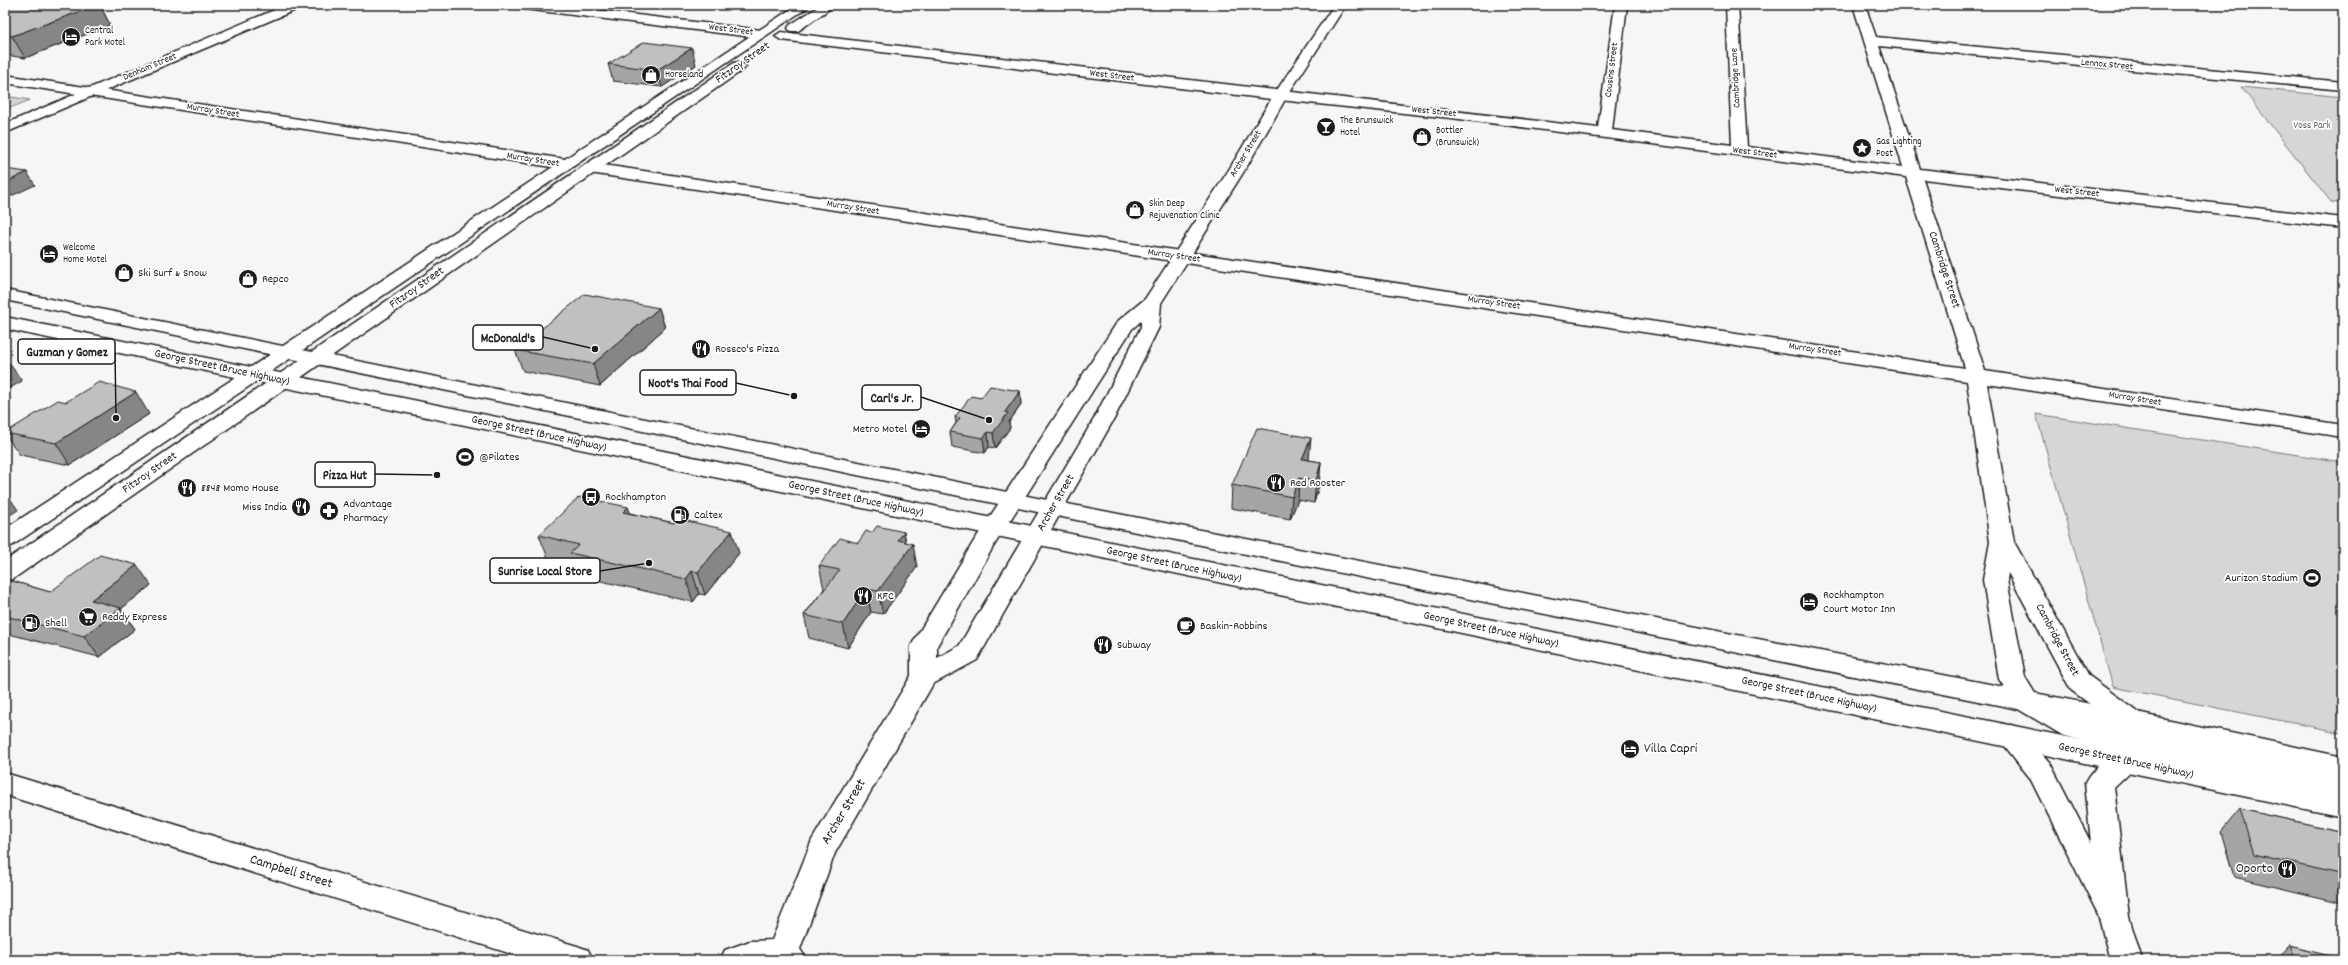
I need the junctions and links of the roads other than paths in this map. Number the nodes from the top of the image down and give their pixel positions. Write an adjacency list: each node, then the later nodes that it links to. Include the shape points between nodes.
1 (296, 5): 15 (main road, Denham Street)
2 (524, 5): 9 (main road, West Street)
3 (805, 5): 10 (main road, Fitzroy Street)
4 (829, 5): 11 (main road, Fitzroy Street)
5 (1340, 5): 16 (main road, Archer Street)
6 (1621, 5): 18 (main road, Cousins Street)
7 (1732, 5): 19 (main road, Cambridge Lane)
8 (1859, 5): 12 (main road, Cambridge Street)
9 (556, 7): 10 (main road, West Street)
10 (762, 34): 11 (main road, West Street); 20 (main road, Fitzroy Street)
11 (781, 36): 16 (main road, West Street); 21 (main road, Fitzroy Street)
12 (1872, 41): 14 (main road, Lennox Street); 22 (main road, Cambridge Street)
13 (5, 79): 15 (main road, Murray Street)
14 (2343, 86)
15 (90, 93): 17 (main road, Denham Street); 20 (main road, Murray Street)
16 (1280, 96): 18 (main road, West Street, via 1454,114); 26 (main road, Archer Street)
17 (5, 129)
18 (1604, 135): 19 (main road, West Street)
19 (1740, 152): 22 (main road, West Street)
20 (565, 164): 21 (main road, Murray Street); 24 (main road, Fitzroy Street)
21 (590, 168): 25 (main road, Fitzroy Street); 26 (main road, Murray Street)
22 (1912, 173): 23 (main road, West Street); 33 (main road, Cambridge Street)
23 (2343, 223)
24 (433, 253): 25 (main road); 30 (main road, Fitzroy Street)
25 (462, 257): 31 (main road, Fitzroy Street)
26 (1182, 257): 28 (main road, Archer Street); 33 (main road, Murray Street)
27 (5, 295): 30 (main road)
28 (1152, 303): 36 (main road, Archer Street, via 1126,325); 37 (main road, Archer Street, via 1150,327 1104,419)
29 (5, 323): 32 (main road, George Street (Bruce Highway))
30 (287, 352): 31 (main road); 32 (main road, Fitzroy Street)
31 (316, 358): 34 (main road, Fitzroy Street); 36 (main road)
32 (253, 374): 34 (main road, George Street (Bruce Highway)); 40 (main road, Fitzroy Street)
33 (1976, 374): 35 (main road, Murray Street); 41 (main road, Cambridge Street)
34 (282, 380): 38 (main road, George Street (Bruce Highway)); 42 (main road, Fitzroy Street)
35 (2343, 430)
36 (1012, 500): 37 (main road); 38 (main road, Archer Street)
37 (1052, 508): 39 (main road, Archer Street); 44 (main road)
38 (994, 528): 39 (main road, George Street (Bruce Highway)); 43 (main road, Archer Street, via 924,646)
39 (1036, 537): 43 (main road, Archer Street, via 968,653); 46 (main road, George Street (Bruce Highway))
40 (5, 540)
41 (2002, 542): 44 (main road, Cambridge Street, via 1995,580 2012,679); 45 (main road, Cambridge Street, via 2080,683)
42 (5, 573)
43 (924, 677): 53 (main road, Archer Street, via 822,849)
44 (2027, 702): 45 (main road); 50 (main road, via 2072,728)
45 (2132, 722): 48 (main road)
46 (2011, 736): 47 (main road, George Street (Bruce Highway)); 52 (main road, via 2040,771)
47 (2123, 761): 51 (main road, George Street (Bruce Highway)); 52 (main road, via 2099,783)
48 (2343, 768)
49 (5, 784): 54 (main road, Campbell Street)
50 (2343, 786)
51 (2343, 805)
52 (2114, 917): 56 (main road)
53 (786, 958): 55 (main road, via 762,953)
54 (577, 960)
55 (736, 960)
56 (2126, 960)

